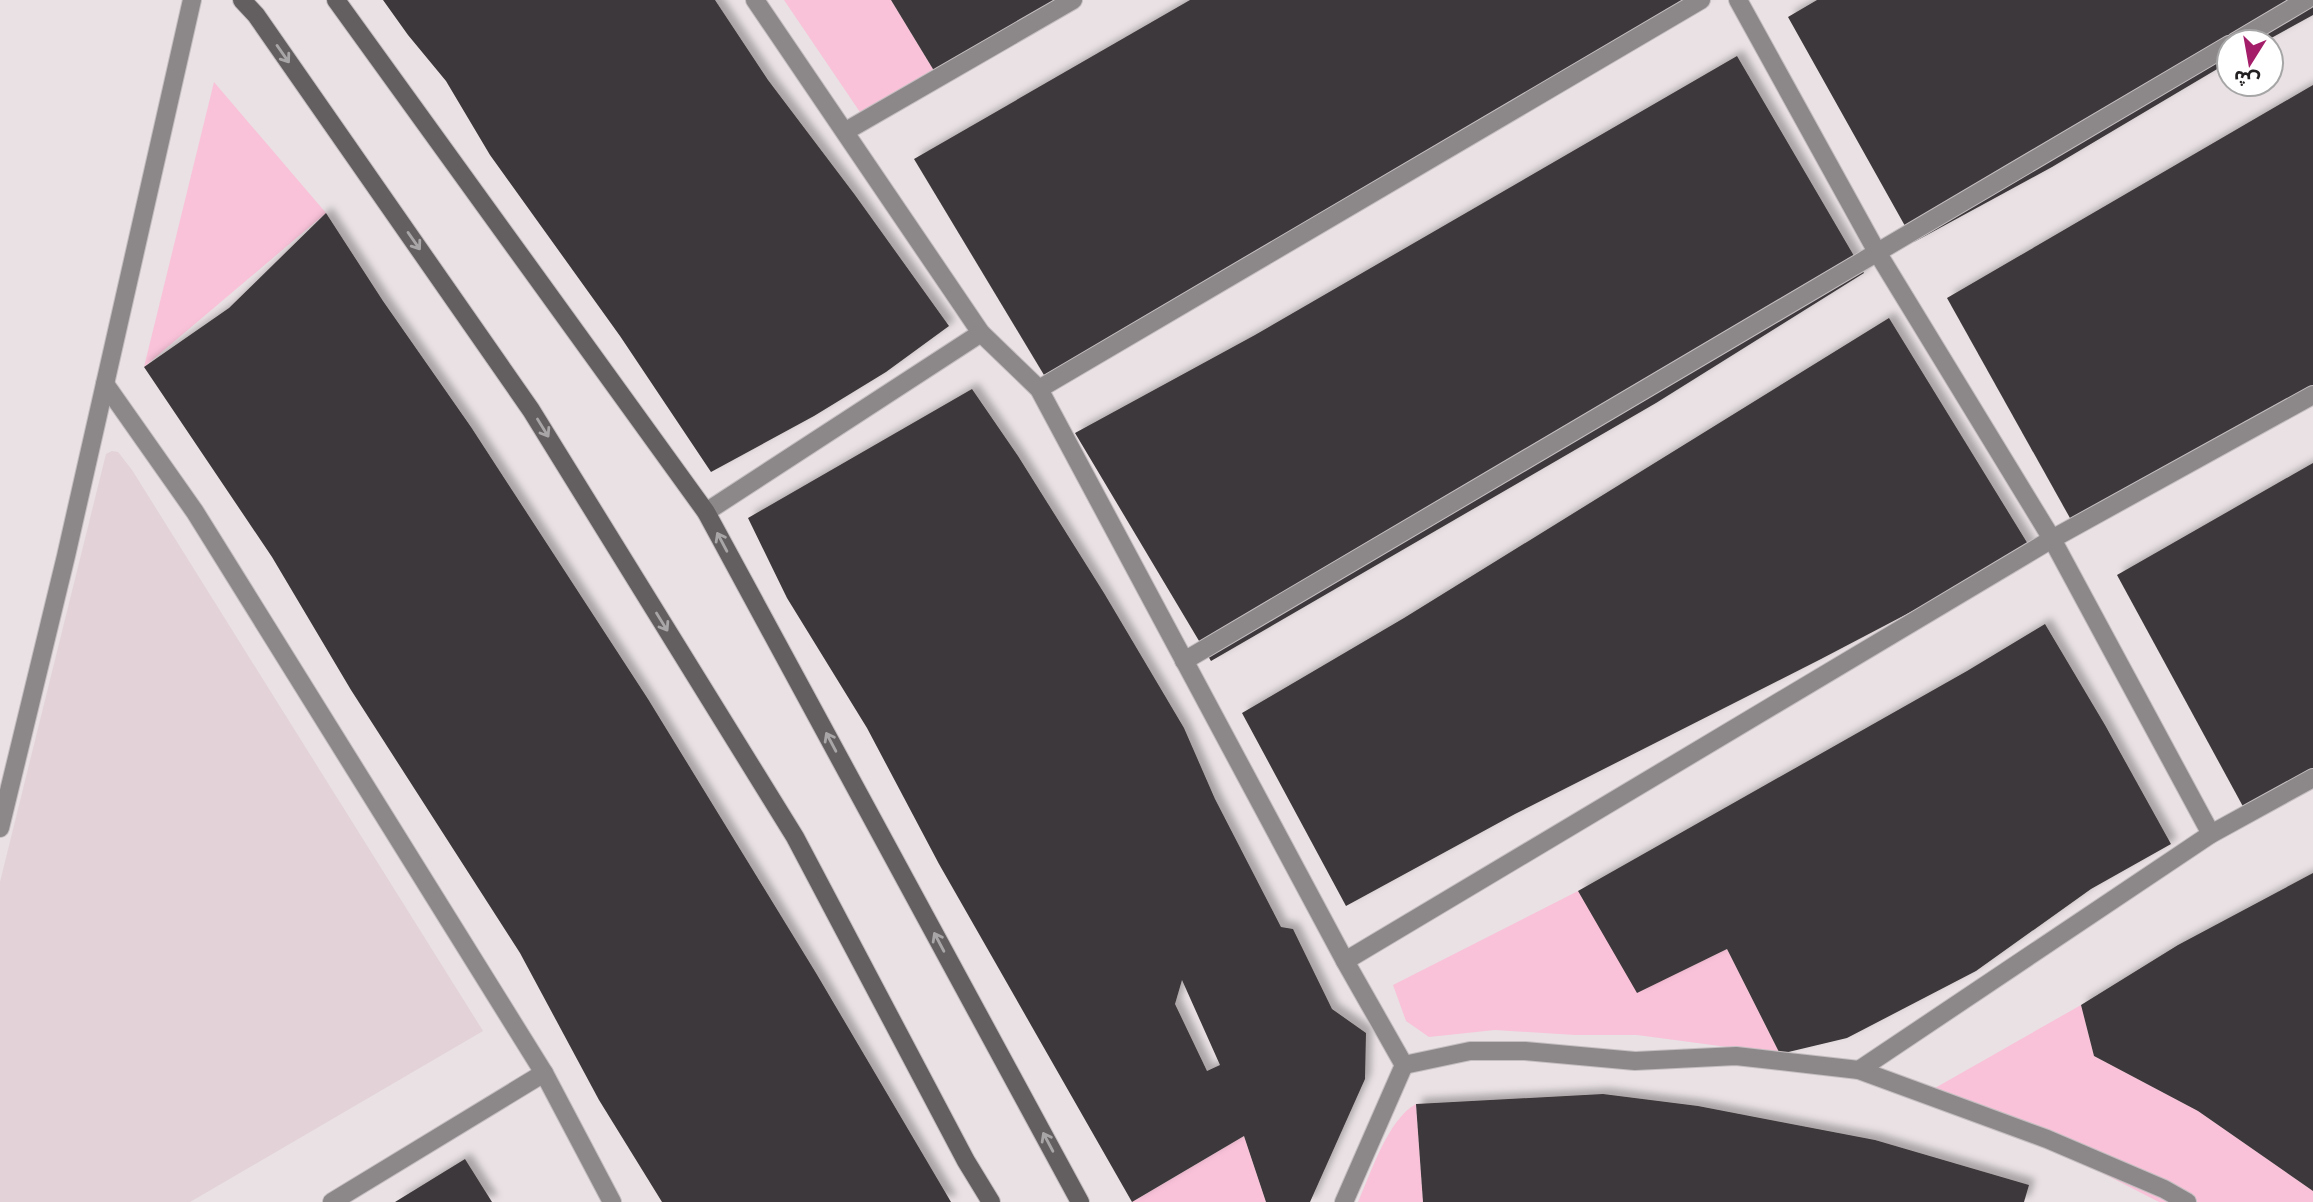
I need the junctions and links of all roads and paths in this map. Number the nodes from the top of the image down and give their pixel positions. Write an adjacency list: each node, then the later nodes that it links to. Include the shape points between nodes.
1 (192, 0): 14 (street)
2 (242, 0): 29 (street, one-way to 29, via 531,410 795,837)
3 (336, 0): 17 (street)
4 (755, 0): 11 (street)
5 (1073, 0): 11 (street)
6 (1701, 0): 15 (street)
7 (1738, 0): 12 (street)
8 (2306, 0): 9 (street)
9 (2259, 28)
10 (2215, 53): 12 (street)
11 (846, 131): 13 (street)
12 (1877, 252): 18 (street); 19 (street)
13 (981, 334): 15 (street); 17 (street)
14 (105, 384): 21 (street); 26 (street, via 195,512)
15 (1039, 389): 19 (street)
16 (2313, 395): 18 (street)
17 (706, 512): 30 (street, one-way to 17)
18 (2052, 539): 22 (street); 23 (street)
19 (1184, 661): 23 (street)
20 (2313, 778): 22 (street)
21 (0, 828)
22 (2211, 834): 25 (street)
23 (1345, 961): 24 (street)
24 (1404, 1065): 25 (street, via 1471,1051 1511,1051 1636,1061 1736,1056); 31 (street)
25 (1859, 1070): 32 (street, via 2047,1139)
26 (544, 1073): 27 (street); 28 (street)
27 (332, 1202)
28 (612, 1202)
29 (991, 1202)
30 (1080, 1202)
31 (1344, 1202)
32 (2187, 1202)

